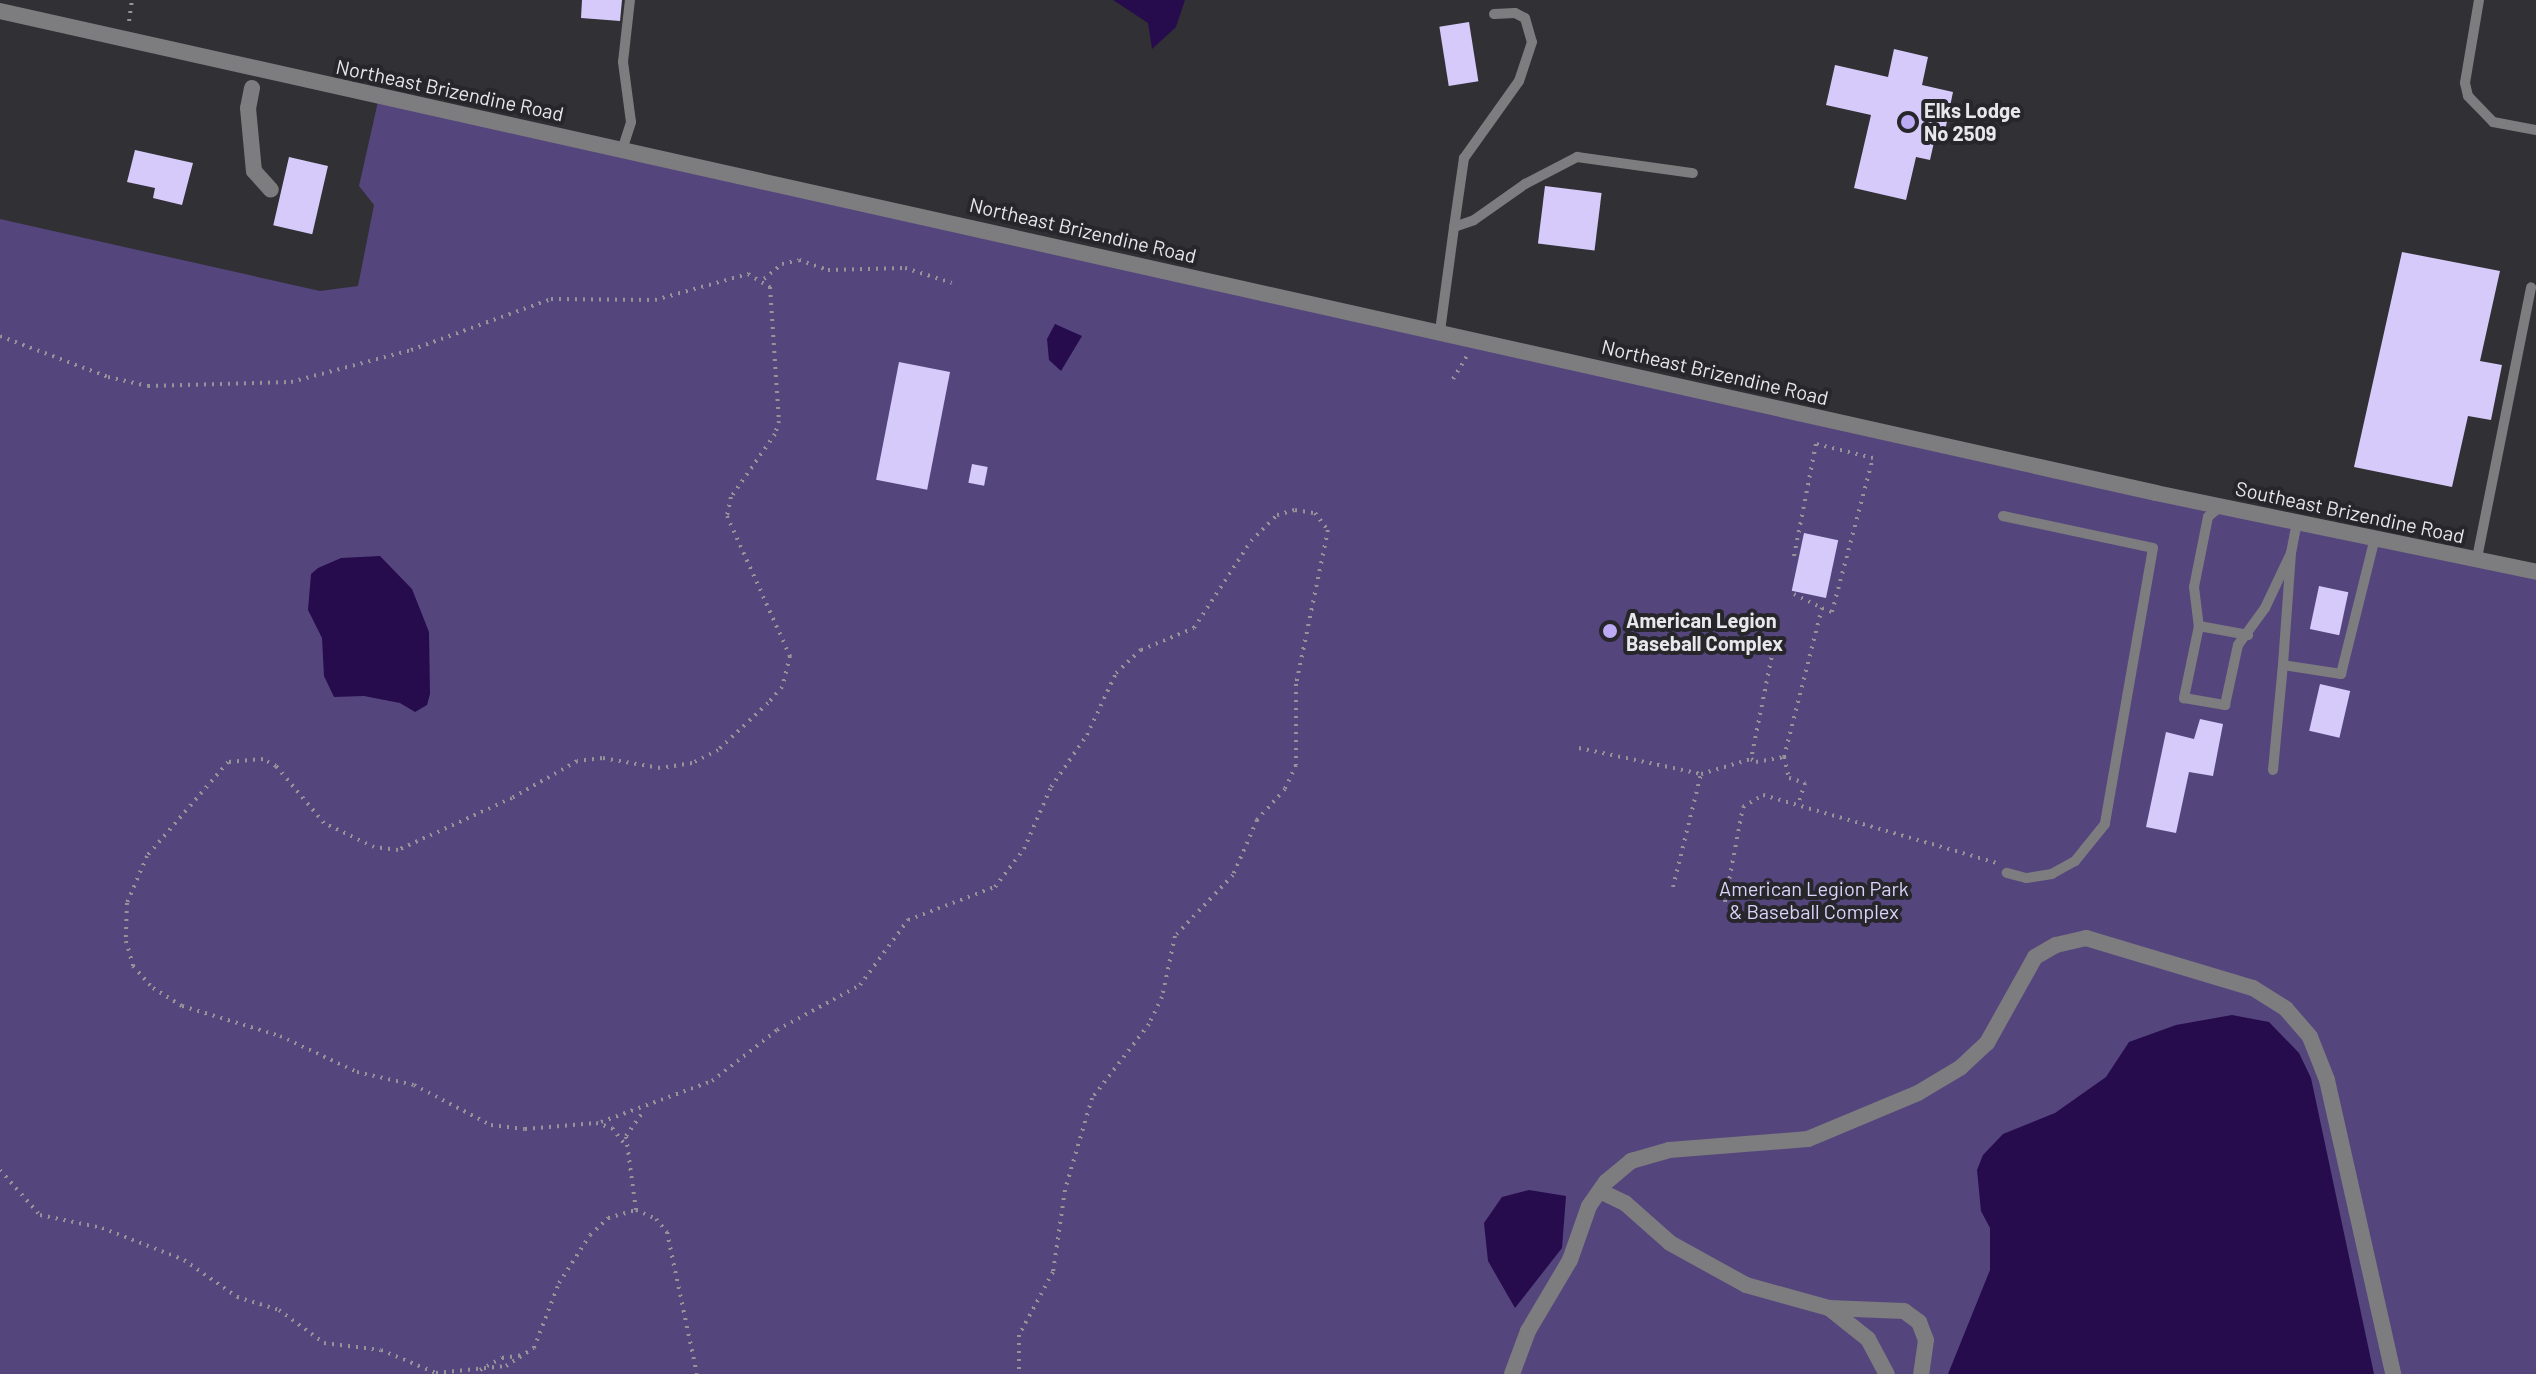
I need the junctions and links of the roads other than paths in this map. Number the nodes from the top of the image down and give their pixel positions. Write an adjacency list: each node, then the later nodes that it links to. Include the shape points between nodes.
1 (630, 0): 7 (lane, via 623,62 631,122)
2 (2479, 0): 6 (lane, via 2465,83 2468,96 2493,122)
3 (0, 11): 7 (street, Northeast Brizendine Road)
4 (1494, 14): 10 (lane, via 1525,18 1532,42 1519,81 1464,158)
5 (252, 88): 9 (street, via 248,108 254,171)
6 (2536, 130)
7 (623, 147): 12 (street, Northeast Brizendine Road)
8 (1693, 173): 10 (lane, via 1577,157)
9 (271, 190)
10 (1454, 227): 12 (lane)
11 (2531, 287): 19 (lane)
12 (1440, 331): 13 (street, Northeast Brizendine Road)
13 (2156, 493): 14 (street, Southeast Brizendine Road)
14 (2221, 506): 16 (street, Southeast Brizendine Road); 21 (lane, via 2208,517 2197,573)
15 (2003, 516): 25 (lane, via 2153,548 2105,824 2075,861 2052,874 2026,878)
16 (2297, 522): 17 (street, Southeast Brizendine Road); 18 (lane)
17 (2375, 538): 19 (street, Southeast Brizendine Road); 23 (lane, via 2341,674)
18 (2291, 553): 22 (lane); 23 (lane)
19 (2477, 558): 20 (street, Southeast Brizendine Road)
20 (2536, 572)
21 (2199, 626): 22 (lane); 22 (lane, via 2184,698 2225,705 2238,645)
22 (2248, 635)
23 (2283, 665): 24 (lane)
24 (2273, 770)
25 (2007, 873)
26 (1600, 1191): 27 (street, via 1625,1203 1670,1243 1709,1267 1785,1300); 28 (street, via 1589,1206 1570,1260 1528,1331); 31 (street, via 1631,1161 1649,1154 1799,1140 1861,1120 1939,1082 1974,1056 1998,1028 2035,957 2086,938 2126,946 2253,988 2286,1009 2310,1037 2327,1080)
27 (1829, 1308): 29 (street, via 1868,1339); 30 (street, via 1904,1311 1912,1316 1926,1340)
28 (1512, 1374)
29 (1887, 1374)
30 (1921, 1374)
31 (2393, 1374)

